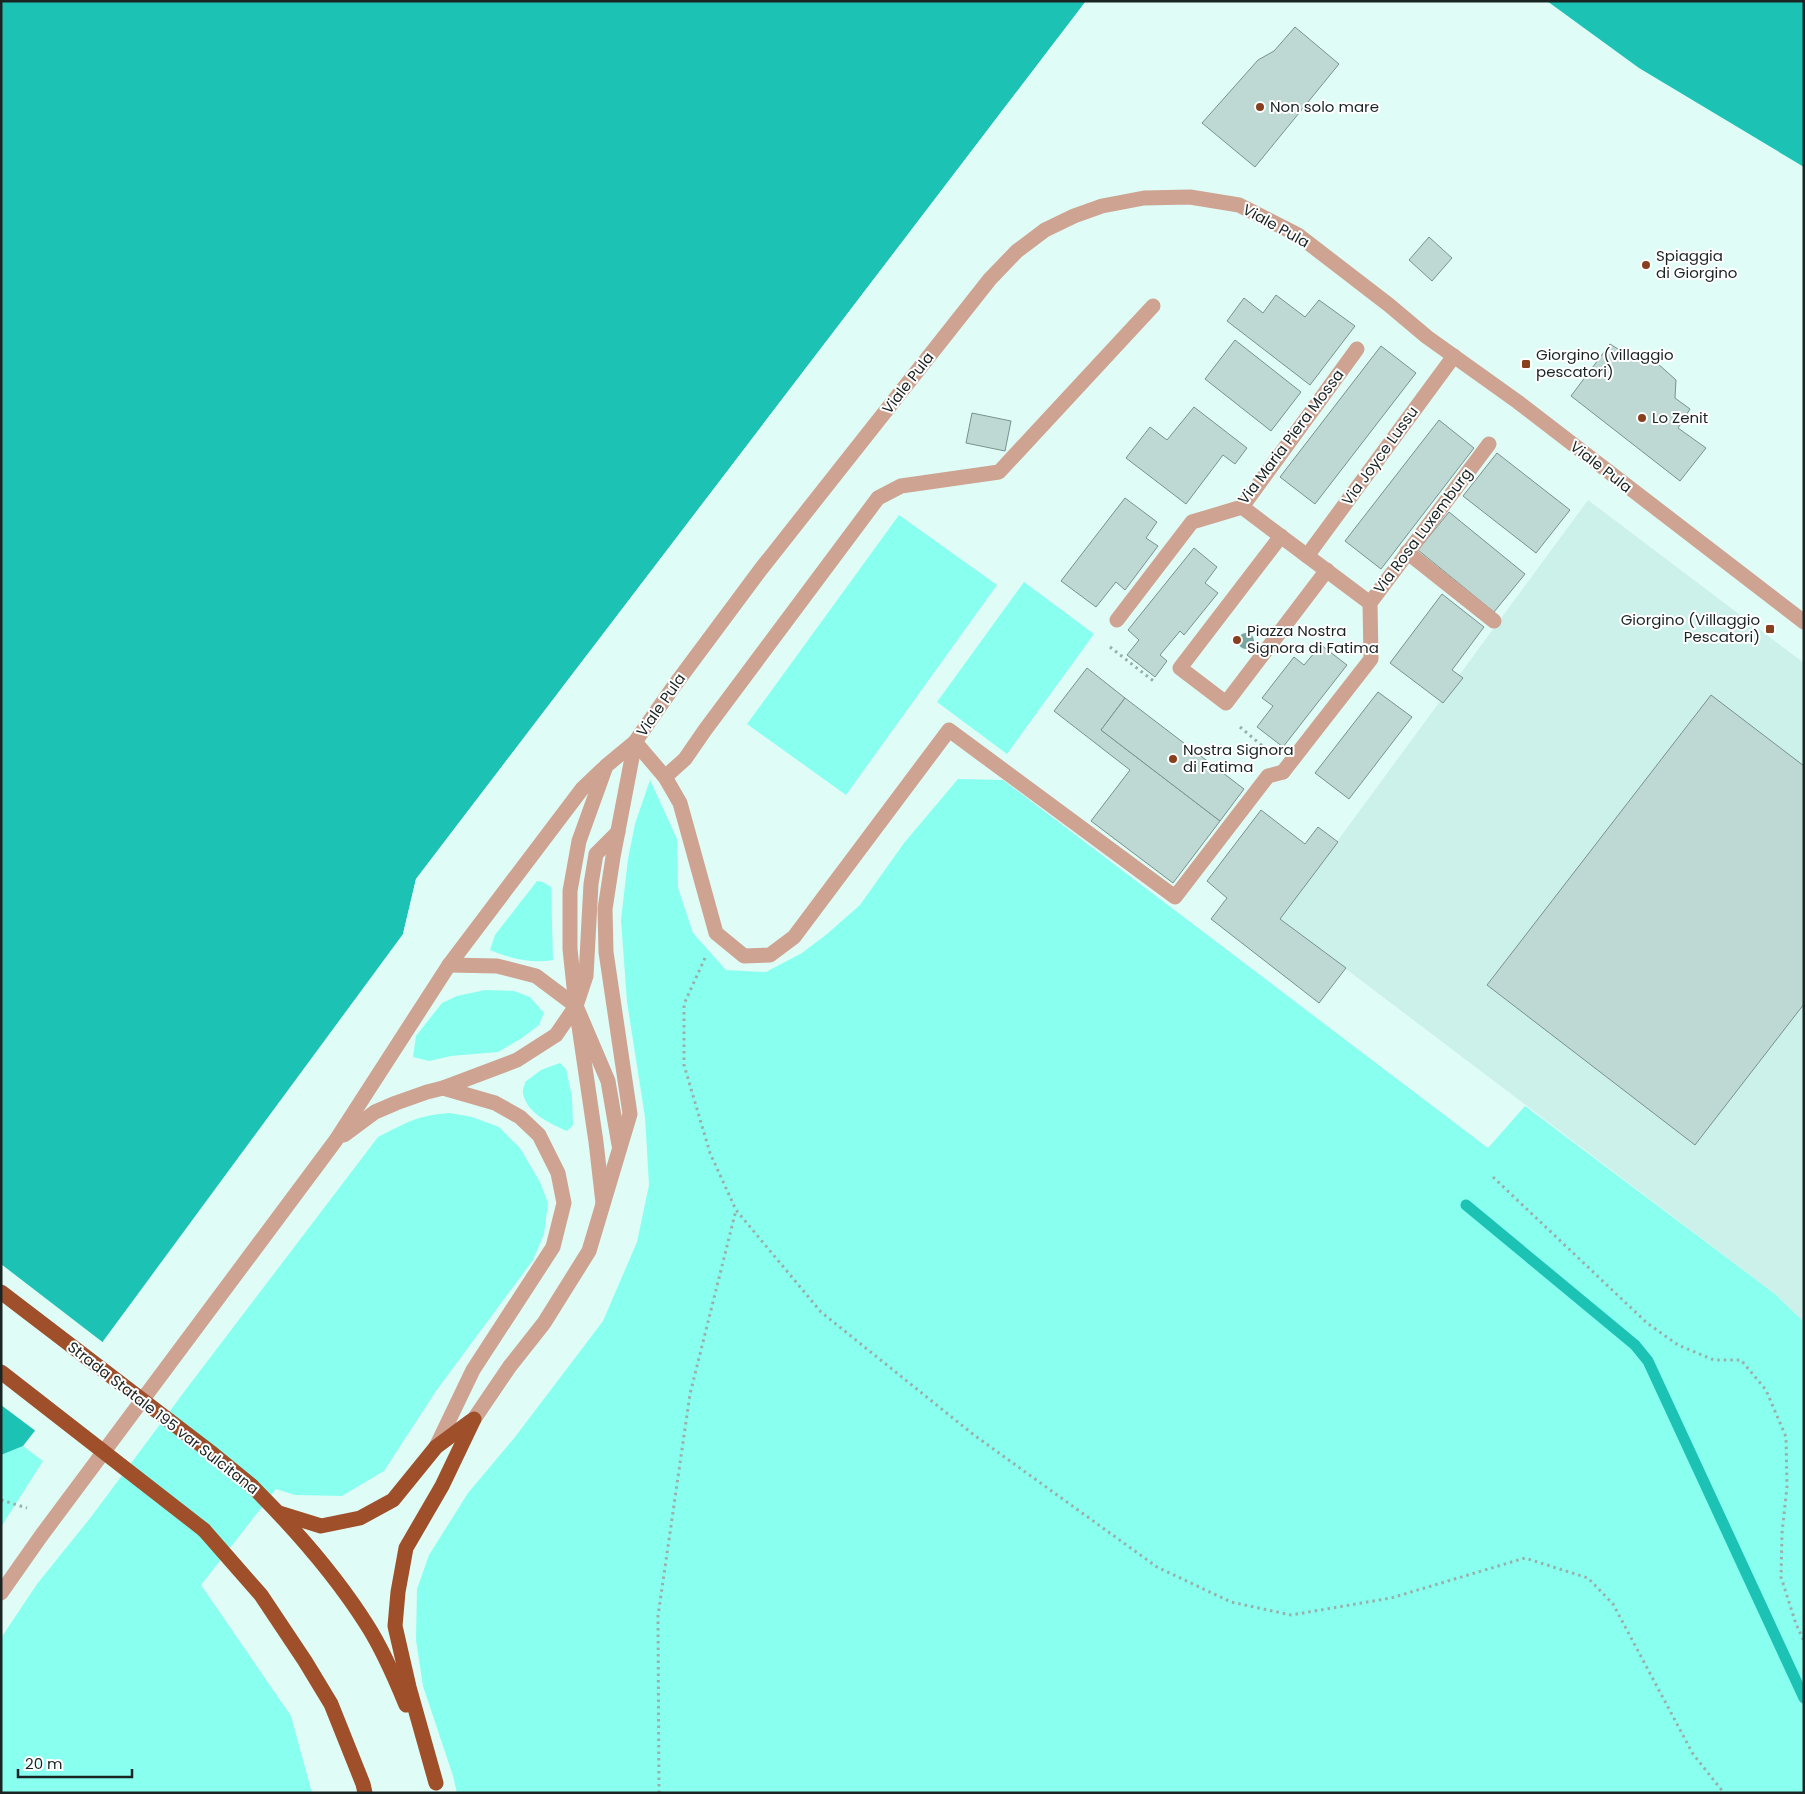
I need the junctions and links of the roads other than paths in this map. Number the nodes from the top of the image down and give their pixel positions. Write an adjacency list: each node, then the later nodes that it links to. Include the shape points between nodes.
1 (1153, 306): 16 (street, via 999,472 901,486 878,498 685,759)
2 (1357, 349): 5 (street, Via Maria Piera Mossa)
3 (1454, 356): 8 (street, Via Joyce Lussu); 13 (street, Viale Pula); 14 (street, Viale Pula, via 1298,235 1239,205 1190,197 1144,198 1102,206 1074,216 1045,230 1017,251 990,279 761,569)
4 (1489, 444): 7 (street, Via Rosa Luxemburg)
5 (1242, 506): 6 (street); 11 (street, Via Maria Piera Mossa, via 1192,522)
6 (1282, 536): 8 (street); 9 (street, via 1180,668 1226,702)
7 (1407, 552): 10 (street, Via Rosa Luxemburg); 12 (street)
8 (1307, 556): 9 (street)
9 (1327, 570): 10 (street)
10 (1370, 603): 16 (street, Via Rosa Luxemburg, via 1371,659 1285,770 1268,776 1175,897 948,730 794,937 770,956 744,956 716,933 680,803)
11 (1117, 620)
12 (1494, 621)
13 (1804, 622)
14 (636, 742): 15 (street); 16 (street); 17 (street)
15 (606, 766): 18 (street, via 582,789); 19 (street, via 579,840 570,892 570,949)
16 (665, 777)
17 (618, 831): 19 (street, via 596,854 591,884 586,976); 22 (street, via 605,908 606,952 630,1114)
18 (449, 965): 19 (street, via 497,966 536,976); 21 (street)
19 (576, 1006): 20 (street, via 556,1035 517,1060); 22 (street, via 608,1081); 23 (street)
20 (444, 1088): 21 (street, via 375,1112); 27 (street, via 495,1103 520,1117 539,1135 558,1172 564,1203 553,1247 472,1370)
21 (336, 1140): 29 (street)
22 (619, 1149): 23 (street)
23 (603, 1203): 26 (street, via 589,1252 544,1323)
24 (1, 1292): 28 (highway, Strada Statale 195 var Sulcitana, bridge, via 213,1454)
25 (1, 1372): 31 (highway, bridge, via 204,1530 262,1595 331,1704)
26 (474, 1419): 27 (highway); 30 (highway, via 442,1486 406,1548 394,1626)
27 (436, 1447): 28 (highway, via 392,1500 360,1518 321,1526)
28 (279, 1512): 30 (highway, Strada Statale 195 var Sulcitana, via 368,1625 398,1683)
29 (1, 1593)
30 (437, 1788)
31 (365, 1793)

